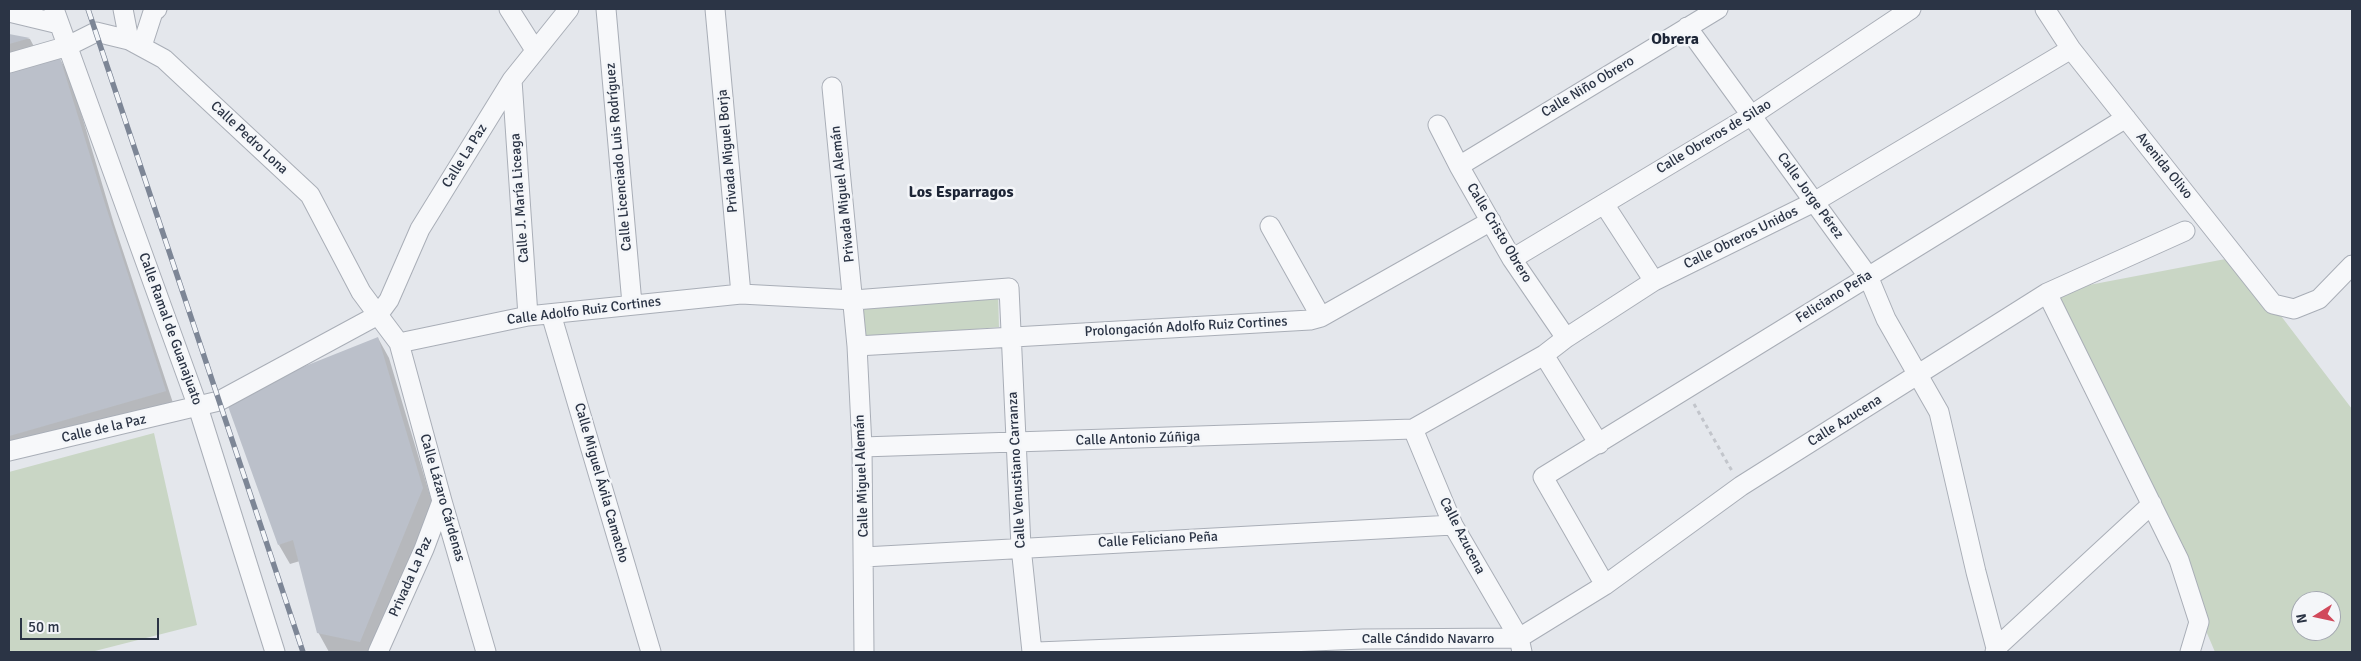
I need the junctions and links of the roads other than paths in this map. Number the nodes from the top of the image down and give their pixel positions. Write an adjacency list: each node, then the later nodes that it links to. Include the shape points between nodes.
1 (123, 9): 13 (street)
2 (157, 9): 13 (street)
3 (509, 9): 16 (street)
4 (569, 9): 16 (street, Calle La Paz)
5 (606, 9): 37 (street, Calle Licenciado Luis Rodríguez)
6 (715, 9): 35 (street, Privada Miguel Borja)
7 (1718, 9): 12 (street, Calle Niño Obrero)
8 (1911, 9): 20 (street, Calle Obreros de Silao)
9 (2045, 9): 15 (street, Avenida Olivo)
10 (9, 12): 11 (street)
11 (57, 16): 14 (street, Calle Ramal de Guanajuato)
12 (1687, 27): 20 (street, Calle Jorge Pérez); 23 (street, Calle Niño Obrero)
13 (136, 43): 14 (street, Calle Pedro Lona, via 96,32); 39 (street, Calle Pedro Lona, via 164,59 310,195 362,292)
14 (68, 46): 17 (street, Calle Pedro Lona); 48 (street, Calle Ramal de Guanajuato)
15 (2071, 49): 21 (street, Avenida Olivo); 24 (street, Calle Obreros Unidos)
16 (535, 50): 18 (street, Calle La Paz)
17 (9, 63)
18 (512, 80): 39 (street, Calle La Paz, via 420,229); 40 (street, Calle J. María Liceaga)
19 (832, 87): 36 (street, Privada Miguel Alemán)
20 (1752, 115): 24 (street, Calle Jorge Pérez); 25 (street, Calle Obreros de Silao)
21 (2126, 118): 30 (street, Avenida Olivo, via 2273,304 2294,309 2319,299); 31 (street, Feliciano Peña)
22 (1438, 125): 23 (street, Calle Cristo Obrero)
23 (1458, 166): 26 (street, Calle Cristo Obrero)
24 (1814, 202): 31 (street, Calle Jorge Pérez); 32 (street, Calle Obreros Unidos)
25 (1604, 204): 29 (street, Calle Obreros de Silao); 32 (street)
26 (1491, 221): 29 (street, Calle Cristo Obrero); 41 (street, Prolongación Adolfo Ruiz Cortines)
27 (1270, 226): 41 (street)
28 (2185, 231): 34 (street, Calle Azucena)
29 (1512, 259): 43 (street, Calle Cristo Obrero)
30 (2352, 265)
31 (1868, 276): 47 (street, Calle Jorge Pérez, via 1886,319); 51 (street, Feliciano Peña)
32 (1654, 281): 43 (street, Calle Obreros Unidos)
33 (1008, 288): 36 (street, Calle Adolfo Ruiz Cortines); 42 (street, Calle Venustiano Carranza)
34 (2047, 293): 47 (street, Calle Azucena); 55 (street)
35 (741, 294): 36 (street, Calle Adolfo Ruiz Cortines); 37 (street, Calle Adolfo Ruiz Cortines)
36 (854, 300): 45 (street, Calle Miguel Alemán)
37 (632, 304): 38 (street, Calle Adolfo Ruiz Cortines)
38 (551, 314): 40 (street, Calle Adolfo Ruiz Cortines); 66 (street, Calle Miguel Ávila Camacho)
39 (378, 315): 44 (street); 48 (street, via 219,401)
40 (528, 316): 44 (street, Calle Adolfo Ruiz Cortines)
41 (1321, 317): 42 (street, Prolongación Adolfo Ruiz Cortines)
42 (1009, 338): 45 (street, Prolongación Adolfo Ruiz Cortines); 50 (street, Calle Venustiano Carranza)
43 (1566, 338): 46 (street, Calle Obreros Unidos)
44 (399, 343): 54 (street, Calle Lázaro Cárdenas)
45 (857, 346): 52 (street, Calle Miguel Alemán)
46 (1544, 355): 49 (street, Calle Obreros Unidos); 51 (street)
47 (1916, 374): 59 (street, Calle Azucena, via 1741,486); 62 (street, Calle Jorge Pérez, via 1939,412)
48 (198, 407): 53 (street, Calle de la Paz); 63 (street, Calle Ramal de Guanajuato)
49 (1413, 429): 50 (street, Calle Antonio Zúñiga); 56 (street, Calle Azucena)
50 (1017, 443): 52 (street, Calle Antonio Zúñiga); 57 (street, Calle Venustiano Carranza)
51 (1599, 444): 59 (street, Feliciano Peña, via 1543,477)
52 (862, 447): 58 (street, Calle Miguel Alemán)
53 (9, 451)
54 (442, 501): 64 (street, Privada La Paz); 65 (street, Calle Lázaro Cárdenas)
55 (2152, 504): 62 (street); 70 (street, via 2179,560 2199,622)
56 (1453, 525): 57 (street, Calle Feliciano Peña); 60 (street, Calle Azucena)
57 (1020, 547): 58 (street, Calle Feliciano Peña); 68 (street, Calle Venustiano Carranza)
58 (864, 557): 67 (street, Calle Miguel Alemán)
59 (1605, 585): 60 (street, Calle Azucena)
60 (1521, 645): 61 (street, Calle Cándido Navarro)
61 (1364, 646): 69 (street, Calle Cándido Navarro)
62 (1996, 650)
63 (275, 652)
64 (378, 652)
65 (486, 652)
66 (651, 652)
67 (864, 652)
68 (1032, 652)
69 (1037, 652)
70 (2190, 652)

